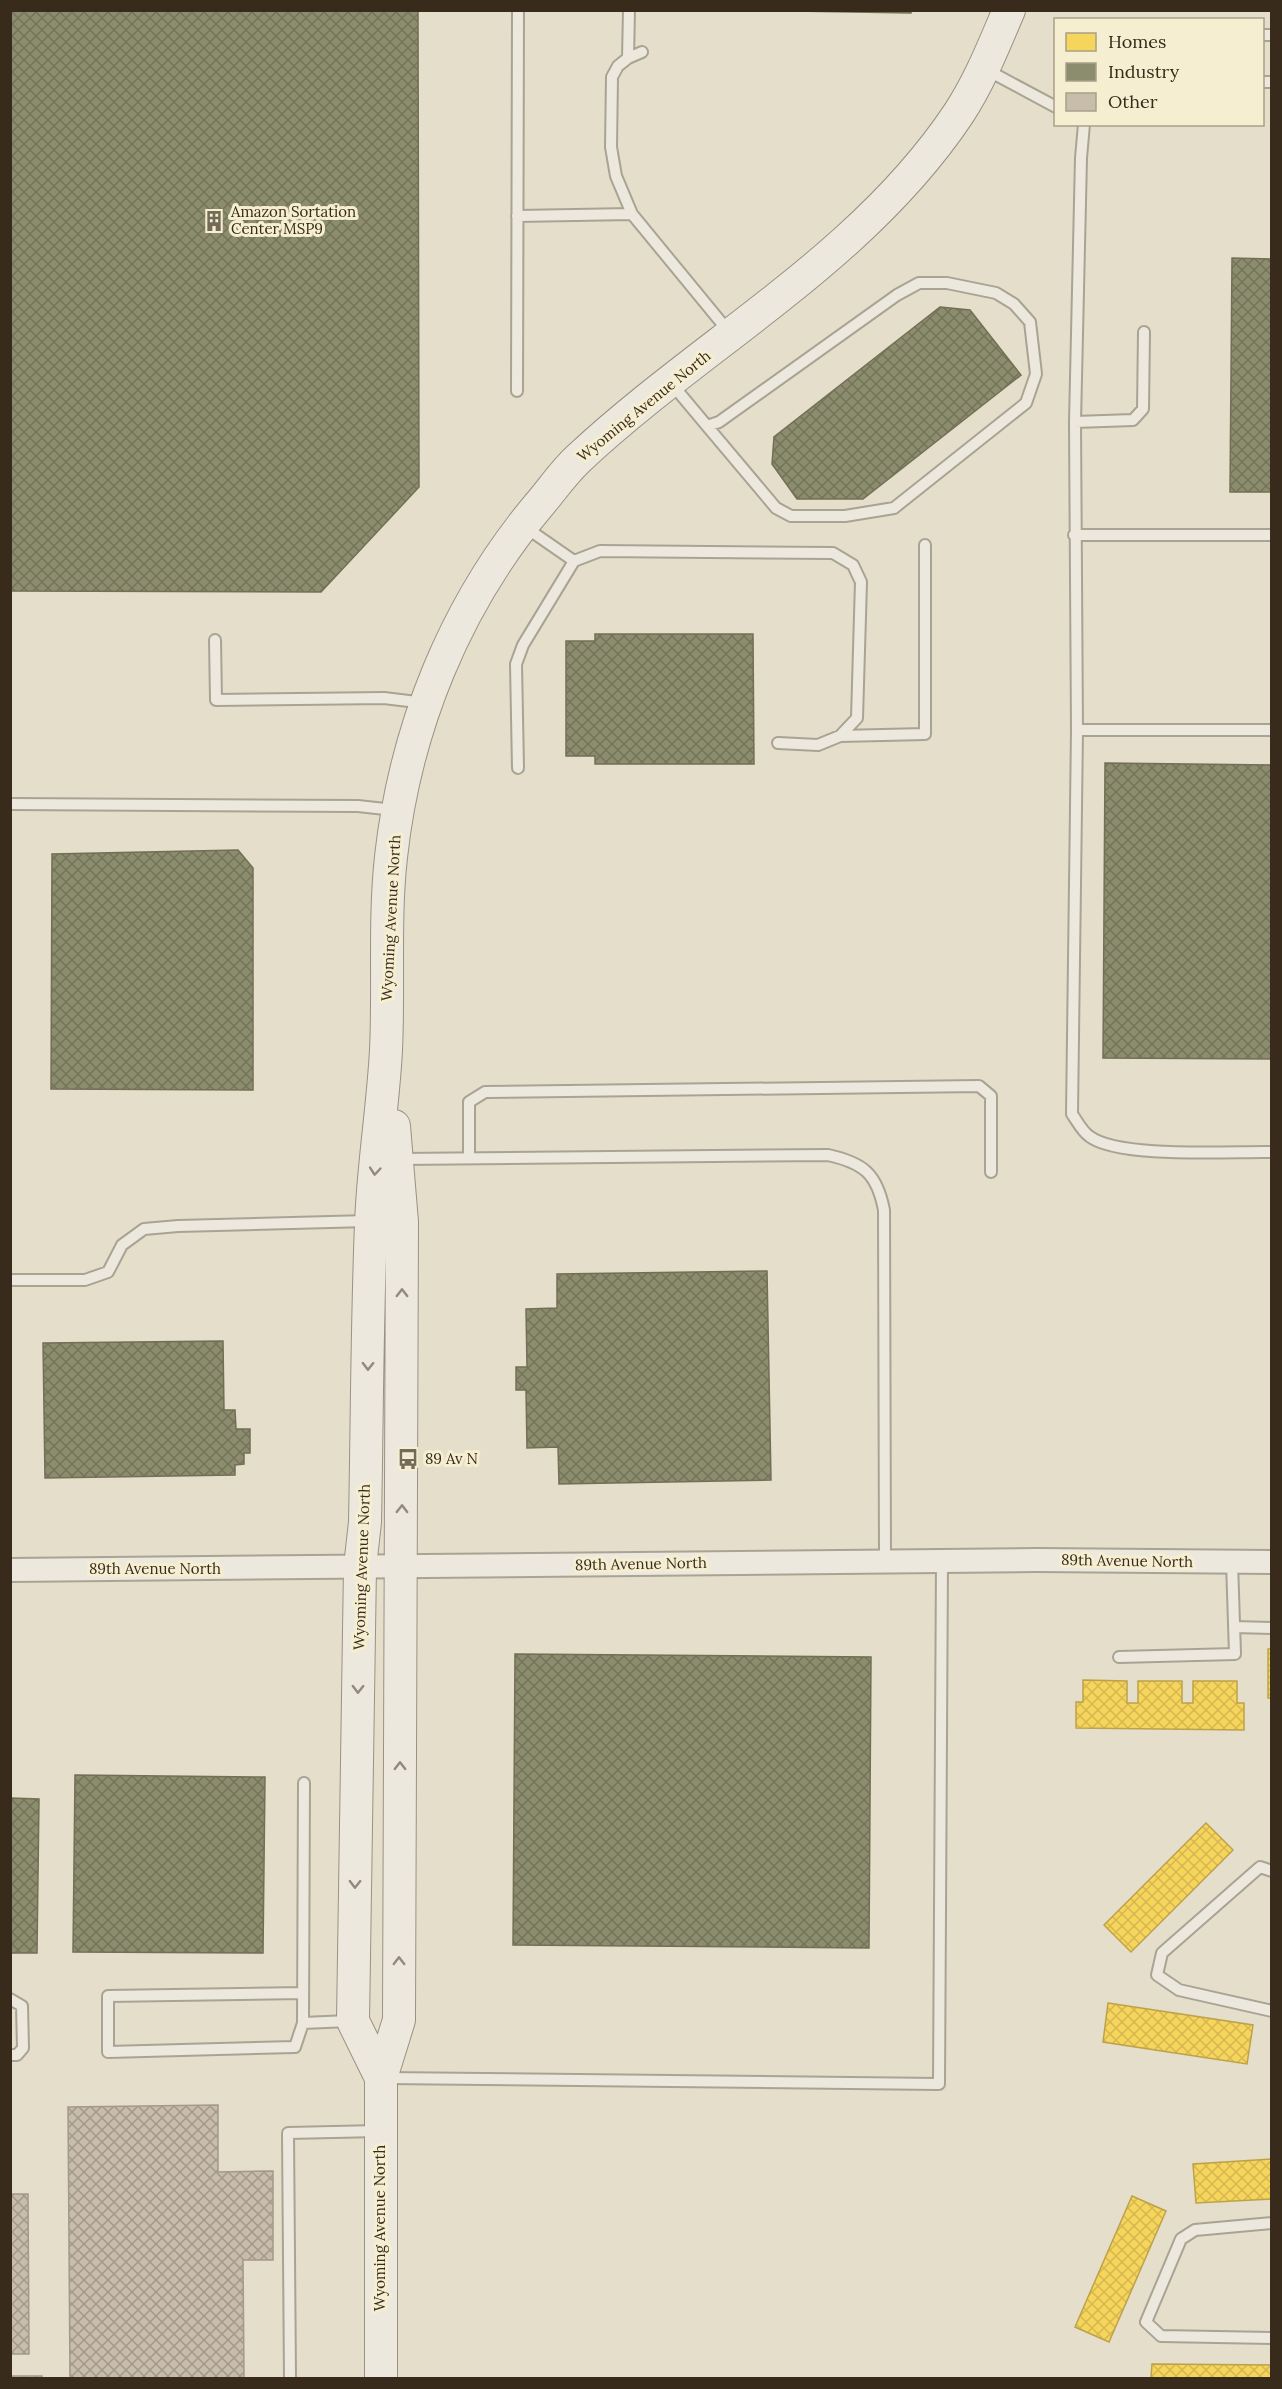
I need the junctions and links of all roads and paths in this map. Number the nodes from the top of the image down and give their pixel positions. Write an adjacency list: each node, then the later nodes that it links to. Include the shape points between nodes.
1 (518, 10): 10 (lane)
2 (629, 10): 5 (lane)
3 (1009, 10): 6 (street, Wyoming Avenue North)
4 (642, 52): 5 (lane)
5 (628, 58): 9 (lane, via 612,77 611,147 616,176)
6 (984, 69): 7 (lane); 12 (street, Wyoming Avenue North, via 960,112 915,171 867,223 811,273)
7 (1054, 106)
8 (1084, 126): 15 (lane)
9 (632, 214): 10 (lane); 12 (lane)
10 (517, 216): 14 (lane)
11 (1144, 332): 15 (lane, via 1143,409 1133,420)
12 (732, 334): 13 (street, Wyoming Avenue North)
13 (671, 382): 16 (lane); 17 (street, Wyoming Avenue North, via 574,463)
14 (517, 391)
15 (1075, 422): 18 (lane)
16 (707, 426): 16 (lane, via 719,422 919,283 947,283 996,293 1014,304 1030,322 1036,374 1026,403 894,508 845,516 791,516 776,508)
17 (522, 525): 21 (lane); 23 (street, Wyoming Avenue North, via 453,637)
18 (1074, 535): 19 (lane); 24 (lane)
19 (1272, 535)
20 (925, 545): 26 (lane, via 925,734)
21 (574, 561): 26 (lane, via 600,551 833,552 853,565 861,582 858,718); 28 (lane, via 523,645 516,664)
22 (215, 639): 23 (lane, via 216,700 384,698)
23 (425, 703): 30 (street, Wyoming Avenue North)
24 (1077, 730): 25 (lane); 32 (lane, via 1072,1114 1089,1136 1114,1148)
25 (1272, 730)
26 (840, 736): 27 (lane, via 818,745)
27 (778, 743)
28 (518, 768)
29 (10, 804): 30 (lane, via 358,806)
30 (397, 811): 31 (street, Wyoming Avenue North, via 390,861)
31 (386, 1050): 34 (street, Wyoming Avenue North); 36 (street, Wyoming Avenue North, one-way to 36)
32 (1272, 1152)
33 (469, 1158): 34 (lane); 35 (lane, via 470,1102 485,1092 979,1086 991,1096); 39 (lane, via 828,1155 850,1160 869,1172 880,1189 884,1210)
34 (397, 1159): 42 (street, Wyoming Avenue North, one-way to 34, via 402,1222)
35 (991, 1172)
36 (371, 1221): 37 (lane, via 144,1230 122,1245 108,1272 85,1280); 43 (street, Wyoming Avenue North, one-way to 43, via 365,1522)
37 (10, 1280)
38 (942, 1561): 39 (street, 89th Avenue North); 40 (street, 89th Avenue North); 56 (lane, via 939,2084)
39 (885, 1562): 42 (street, 89th Avenue North)
40 (1232, 1562): 41 (street, 89th Avenue North); 45 (lane)
41 (1272, 1562)
42 (400, 1567): 43 (street, 89th Avenue North); 56 (street, Wyoming Avenue North, one-way to 42, via 399,2020)
43 (360, 1568): 44 (street, 89th Avenue North); 53 (street, Wyoming Avenue North, one-way to 53)
44 (10, 1570)
45 (1234, 1627): 46 (lane); 47 (lane, via 1235,1654)
46 (1272, 1628)
47 (1119, 1657)
48 (304, 1783): 50 (lane)
49 (1272, 1871): 52 (lane, via 1260,1867 1162,1953 1157,1975 1179,1990)
50 (303, 1993): 54 (lane); 54 (lane, via 108,1996 108,2052 295,2047)
51 (10, 1999): 55 (lane, via 22,2006 23,2048 17,2055)
52 (1272, 2011)
53 (353, 2021): 54 (lane); 56 (street, Wyoming Avenue North)
54 (303, 2023)
55 (10, 2055)
56 (381, 2078): 57 (street, Wyoming Avenue North)
57 (380, 2131): 60 (lane, via 288,2133); 61 (street, Wyoming Avenue North)
58 (1272, 2223): 59 (lane, via 1195,2230 1181,2239 1146,2322 1161,2336)
59 (1272, 2338)
60 (290, 2379)
61 (381, 2379)

